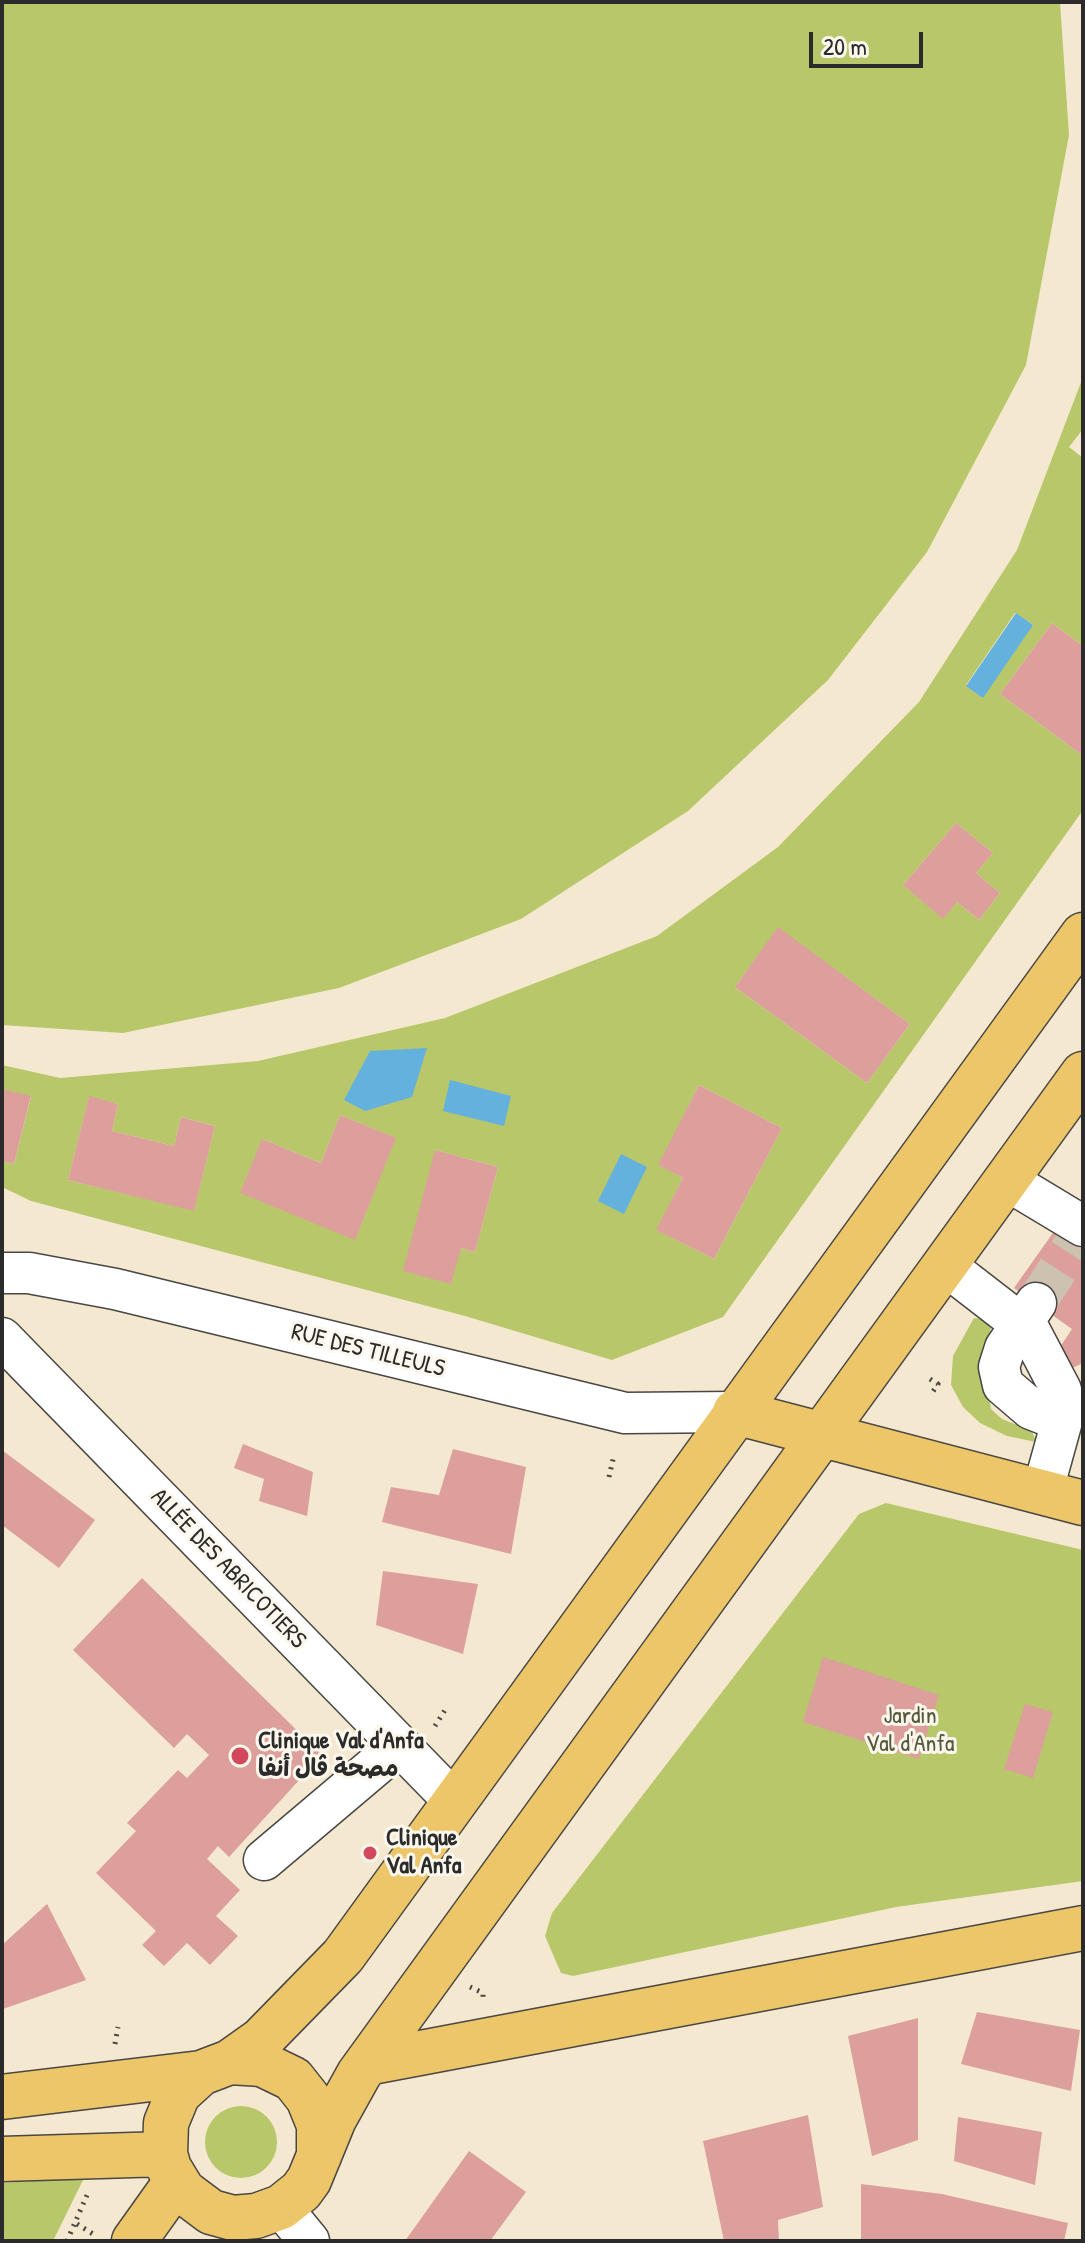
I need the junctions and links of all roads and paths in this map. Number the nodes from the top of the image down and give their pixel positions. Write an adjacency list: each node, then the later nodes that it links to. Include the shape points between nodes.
1 (1083, 935): 11 (main road)
2 (1083, 1074): 3 (main road)
3 (1008, 1181): 4 (street); 5 (main road)
4 (1080, 1233)
5 (946, 1266): 10 (street, via 1028,1314 1005,1348 999,1367 1003,1385 1031,1409); 12 (main road)
6 (2, 1273): 11 (street, RUE DES TILLEULS, via 104,1287 625,1413)
7 (2, 1338): 17 (street, ALLÉE DES ABRICOTIERS)
8 (930, 1379): 9 (path, via 938,1384)
9 (932, 1393)
10 (1070, 1401): 15 (street)
11 (735, 1412): 12 (main road); 18 (main road)
12 (824, 1435): 15 (main road); 21 (main road)
13 (614, 1455): 14 (path)
14 (609, 1477)
15 (1063, 1498)
16 (445, 1710): 17 (path)
17 (417, 1737): 18 (street, ALLÉE DES ABRICOTIERS); 19 (street)
18 (454, 1801): 22 (main road, via 343,1956 261,2040)
19 (264, 1860)
20 (1083, 1928): 21 (main road)
21 (367, 2063): 24 (main road, via 345,2096)
22 (216, 2067): 23 (main road); 24 (main road, via 255,2062 273,2067 302,2088 319,2125); 26 (main road, via 178,2094 170,2108 164,2138)
23 (2, 2097)
24 (319, 2156): 28 (main road, via 309,2180)
25 (2, 2159): 26 (main road)
26 (171, 2168): 28 (main road, via 191,2199 211,2212); 30 (main road)
27 (87, 2195): 29 (path)
28 (259, 2222): 32 (street)
29 (77, 2224): 30 (path); 31 (path)
30 (113, 2238)
31 (67, 2241)
32 (309, 2241)

